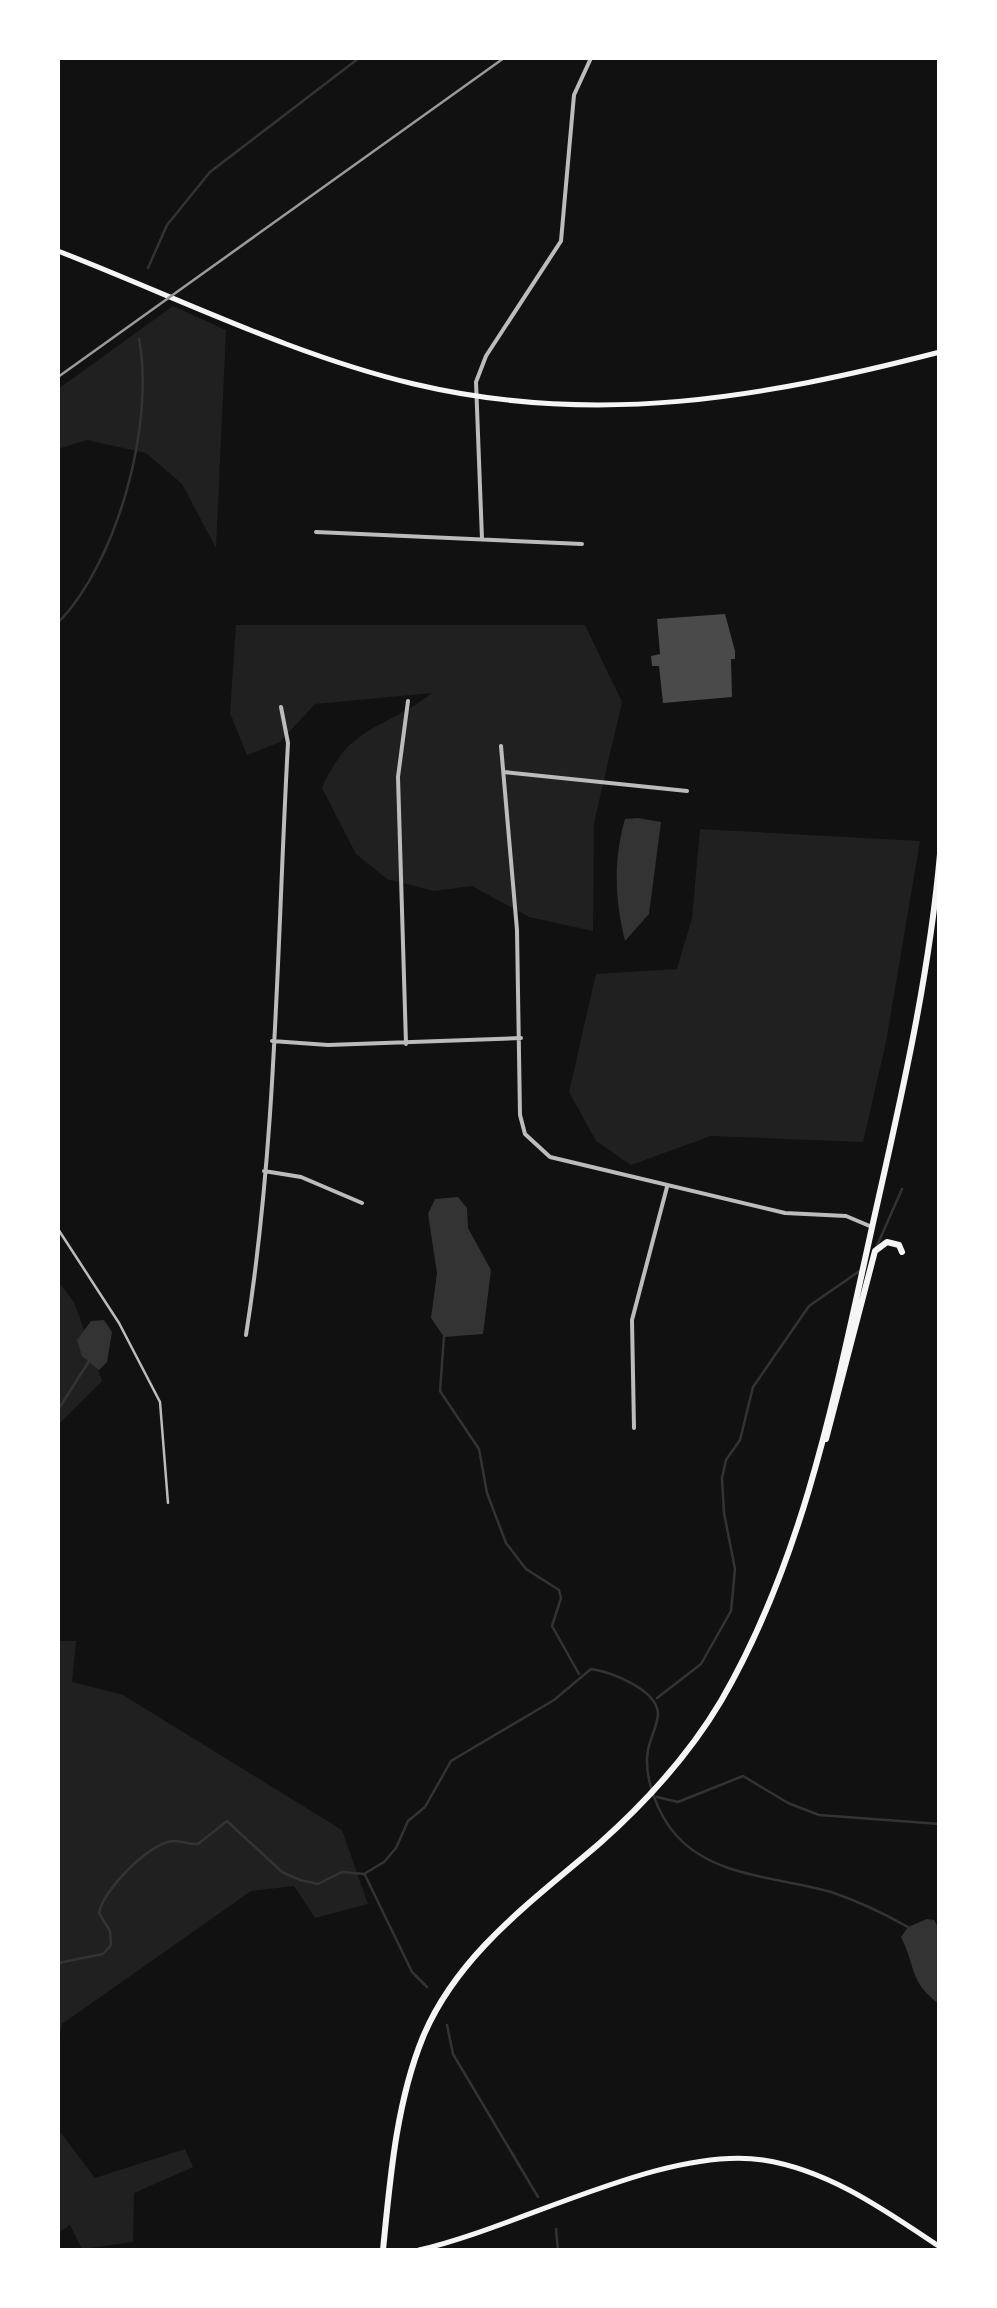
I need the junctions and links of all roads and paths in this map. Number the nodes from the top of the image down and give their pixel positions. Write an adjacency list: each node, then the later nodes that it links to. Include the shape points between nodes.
1 (591, 58): 4 (street, via 574,95 562,241 486,356)
2 (58, 251): 4 (main road, via 366,371)
3 (940, 352): 4 (main road, via 770,393 664,404)
4 (478, 398): 6 (street)
5 (316, 532): 6 (street)
6 (482, 540): 7 (street)
7 (582, 544)
8 (408, 701): 16 (street, via 398,778)
9 (281, 707): 15 (street, via 288,743)
10 (501, 746): 11 (street)
11 (504, 772): 12 (street); 14 (street)
12 (686, 791)
13 (940, 854): 20 (main road, via 914,1044)
14 (522, 1038): 16 (street); 18 (street, via 524,1134 550,1156)
15 (272, 1041): 16 (street); 17 (street)
16 (406, 1044)
17 (264, 1171): 19 (street); 23 (street)
18 (667, 1187): 20 (street, via 785,1213 846,1216); 24 (street, via 632,1320)
19 (362, 1203)
20 (872, 1227): 25 (main road)
21 (58, 1228): 26 (lane, via 160,1402)
22 (902, 1252): 25 (main road, via 887,1242 876,1252)
23 (246, 1335)
24 (634, 1428)
25 (816, 1464): 28 (main road, via 771,1600 689,1748 634,1810 487,1942 434,2016 410,2079)
26 (168, 1502)
27 (940, 2247): 29 (main road, via 834,2182 761,2160 732,2159 634,2180)
28 (383, 2250)
29 (419, 2250)

